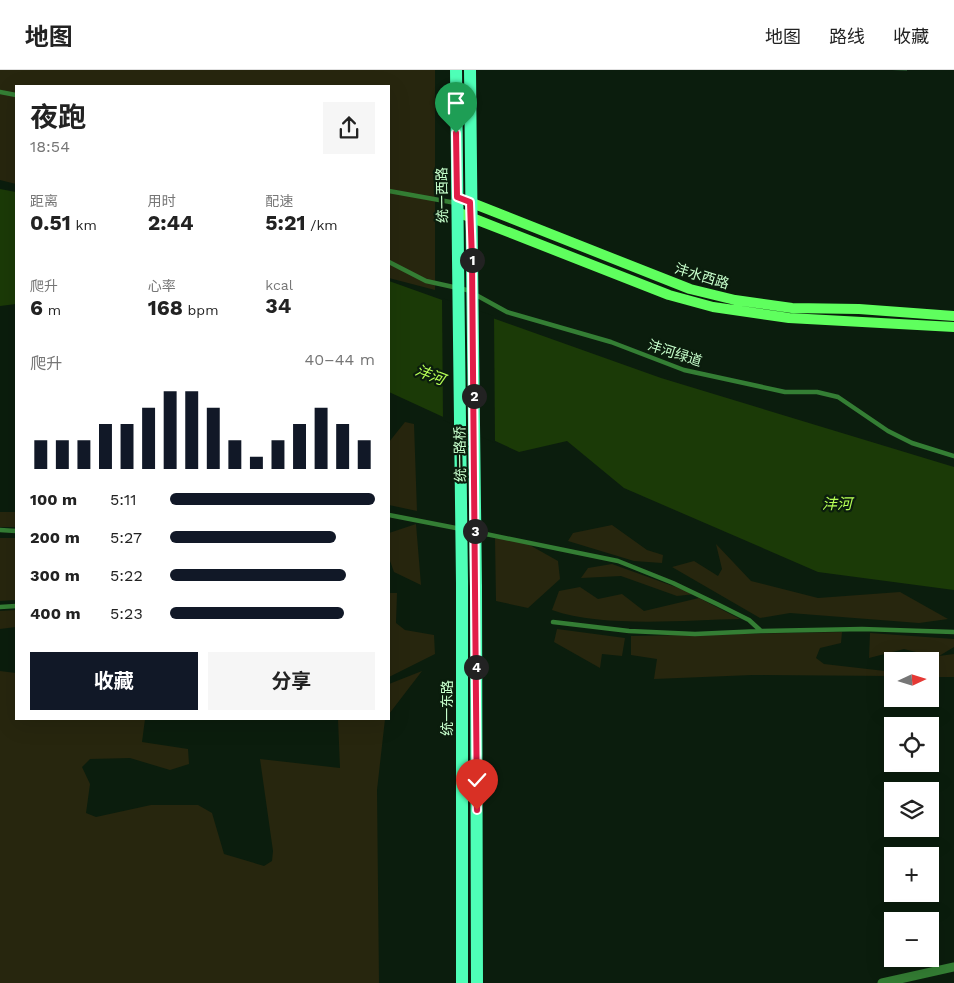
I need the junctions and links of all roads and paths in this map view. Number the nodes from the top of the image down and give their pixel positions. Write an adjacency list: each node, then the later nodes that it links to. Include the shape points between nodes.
1 (456, 70): 7 (main road, 统一西路)
2 (470, 70): 6 (main road, 统一西路)
3 (0, 92): 4 (lane)
4 (15, 95)
5 (390, 191): 7 (lane)
6 (470, 202): 7 (street, 沣水西路); 8 (main road, 统一西路); 12 (street, 沣水西路, via 690,289 726,298 792,308 859,308)
7 (457, 204): 8 (street, 沣水西路); 9 (main road, 统一西路)
8 (471, 216): 10 (main road, 统一西路); 13 (street, 沣水西路, via 669,295 712,307 789,318)
9 (458, 259): 18 (main road, 统一路桥, bridge)
10 (472, 260): 26 (main road, 统一路桥, bridge)
11 (390, 263): 14 (lane, 沣河绿道, via 426,281 467,290 508,312 611,342 684,370 785,392 817,392 838,397 888,431 912,443)
12 (954, 316)
13 (954, 327)
14 (954, 456)
15 (390, 515): 22 (lane, via 618,561 717,604 749,620)
16 (0, 530): 17 (lane)
17 (15, 531)
18 (462, 583): 25 (main road, 统一东路)
19 (15, 606): 20 (lane)
20 (0, 607)
21 (553, 622): 22 (lane, via 629,631 695,634)
22 (760, 631): 23 (lane, via 862,629)
23 (954, 632)
24 (954, 967): 27 (street)
25 (462, 983)
26 (477, 983)
27 (882, 983)

